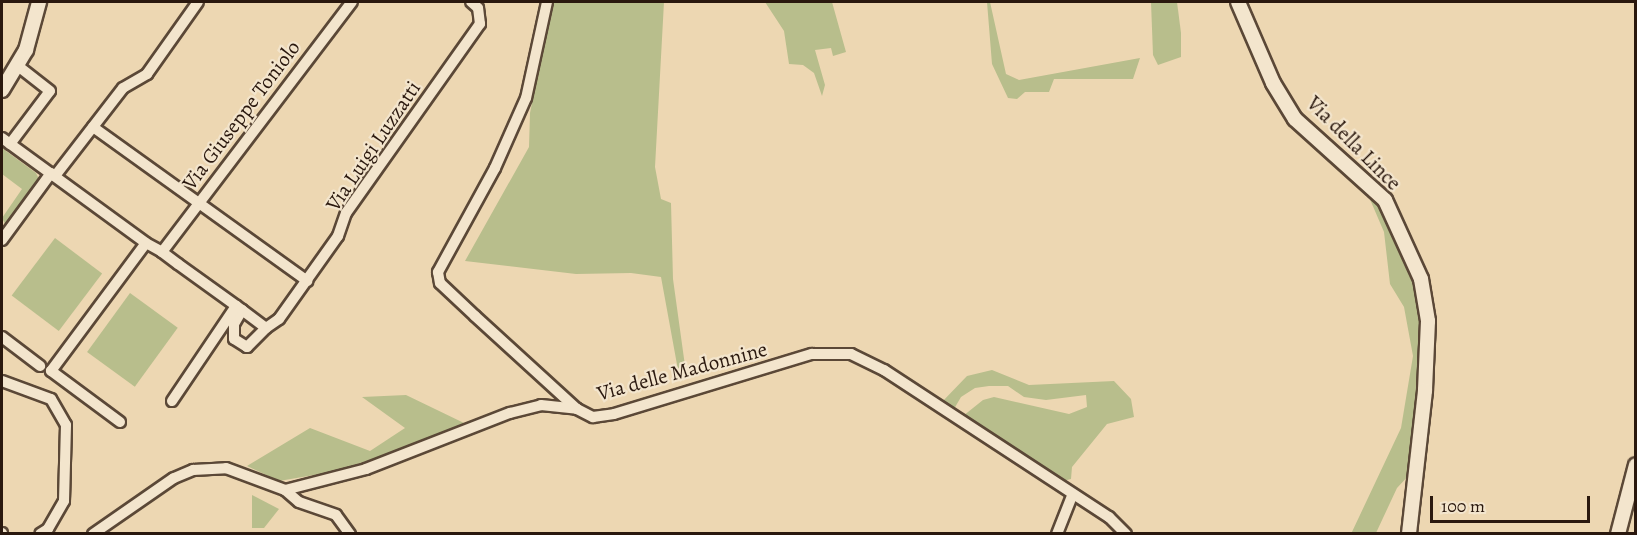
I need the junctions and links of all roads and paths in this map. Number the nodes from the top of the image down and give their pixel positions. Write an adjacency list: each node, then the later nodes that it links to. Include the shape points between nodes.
1 (39, 2): 7 (street, via 33,30)
2 (198, 2): 9 (street, via 147,74 123,88)
3 (352, 2): 12 (street, Via Giuseppe Toniolo)
4 (547, 2): 23 (street, Via delle Madonnine, via 526,98 500,159 438,272 440,283)
5 (1238, 2): 33 (street, Via della Lince, via 1273,82 1295,119 1385,200 1407,241 1421,279 1428,321 1425,391)
6 (474, 5): 16 (street, Via Luigi Luzzatti, via 480,24 346,213 338,236)
7 (18, 66): 8 (street); 10 (street, via 50,91)
8 (2, 90)
9 (93, 127): 11 (street); 12 (street)
10 (6, 141): 11 (street)
11 (53, 175): 13 (street); 14 (street)
12 (199, 203): 15 (street, Via Giuseppe Toniolo); 16 (street)
13 (2, 240)
14 (146, 243): 15 (street); 24 (street, via 51,371)
15 (162, 252): 17 (street)
16 (307, 280): 18 (street, Via Luigi Luzzatti, via 279,319)
17 (239, 308): 18 (street); 18 (street, Via Luigi Luzzatti, via 234,339 241,345 248,347); 22 (street)
18 (266, 328)
19 (2, 337): 20 (street)
20 (40, 366)
21 (2, 381): 28 (street, via 51,399 66,425 64,501 48,529)
22 (172, 401)
23 (577, 409): 26 (street, via 541,405 510,413 366,469); 27 (street, Via delle Madonnine, via 594,417 614,414 812,354 851,354 884,370)
24 (120, 422)
25 (1635, 465): 34 (street)
26 (285, 490): 29 (street, via 226,468 193,470 174,478); 30 (street, via 299,502 336,515)
27 (1072, 496): 31 (street); 32 (street, Via delle Madonnine, via 1109,517)
28 (40, 534)
29 (93, 534)
30 (350, 534)
31 (1057, 534)
32 (1126, 534)
33 (1409, 534)
34 (1618, 534)

